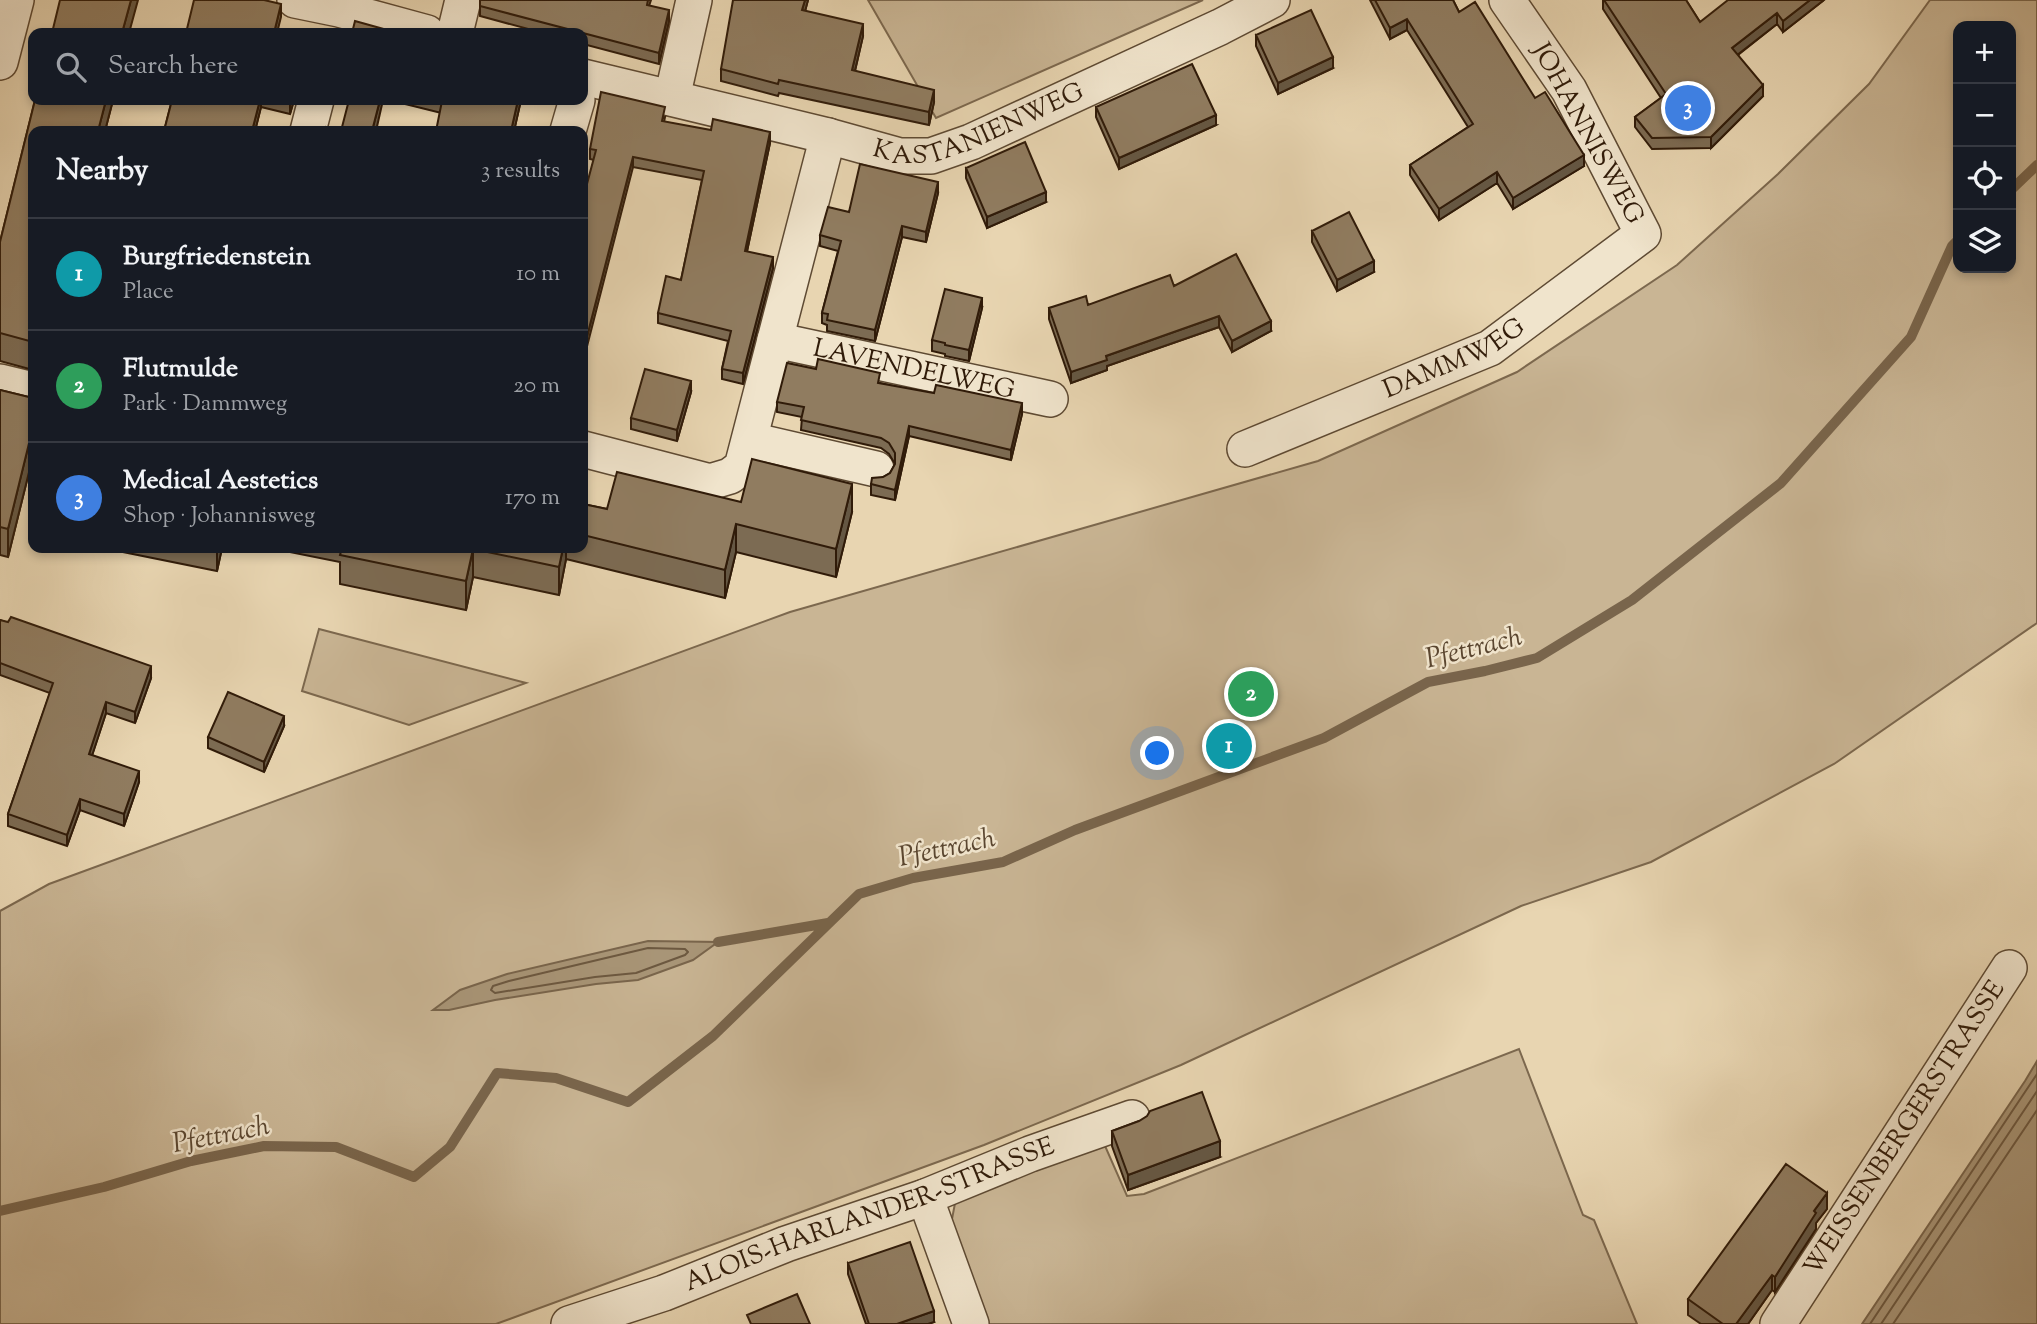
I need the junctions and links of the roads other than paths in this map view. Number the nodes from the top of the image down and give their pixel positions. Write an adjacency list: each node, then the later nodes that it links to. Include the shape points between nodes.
1 (16, 0): 10 (street)
2 (295, 0): 7 (street)
3 (463, 0): 9 (street)
4 (694, 0): 12 (street)
5 (1272, 0): 17 (street, KASTANIENWEG, via 971,142 931,156 900,156)
6 (1507, 0): 18 (street, JOHANNISWEG, via 1569,90)
7 (336, 21): 8 (street)
8 (388, 28)
9 (456, 28)
10 (0, 62)
11 (588, 78): 12 (street, KASTANIENWEG)
12 (672, 98): 17 (street, KASTANIENWEG)
13 (315, 105): 15 (street)
14 (576, 105): 16 (street)
15 (309, 126)
16 (569, 126)
17 (828, 136): 19 (street, LAVENDELWEG)
18 (1643, 234): 24 (street, DAMMWEG, via 1490,348)
19 (775, 340): 22 (street, LAVENDELWEG); 23 (street, LAVENDELWEG)
20 (0, 382): 21 (street)
21 (28, 389)
22 (1050, 399)
23 (750, 440): 25 (street, LAVENDELWEG, via 742,467 710,482); 26 (street)
24 (1245, 449)
25 (588, 450)
26 (876, 469)
27 (2009, 968): 32 (street, WEISSENBERGERSTRASSE)
28 (1132, 1118): 29 (street, ALOIS-HARLANDER-STRASSE)
29 (925, 1197): 30 (street, ALOIS-HARLANDER-STRASSE); 31 (street)
30 (569, 1324)
31 (971, 1324)
32 (1778, 1324)

